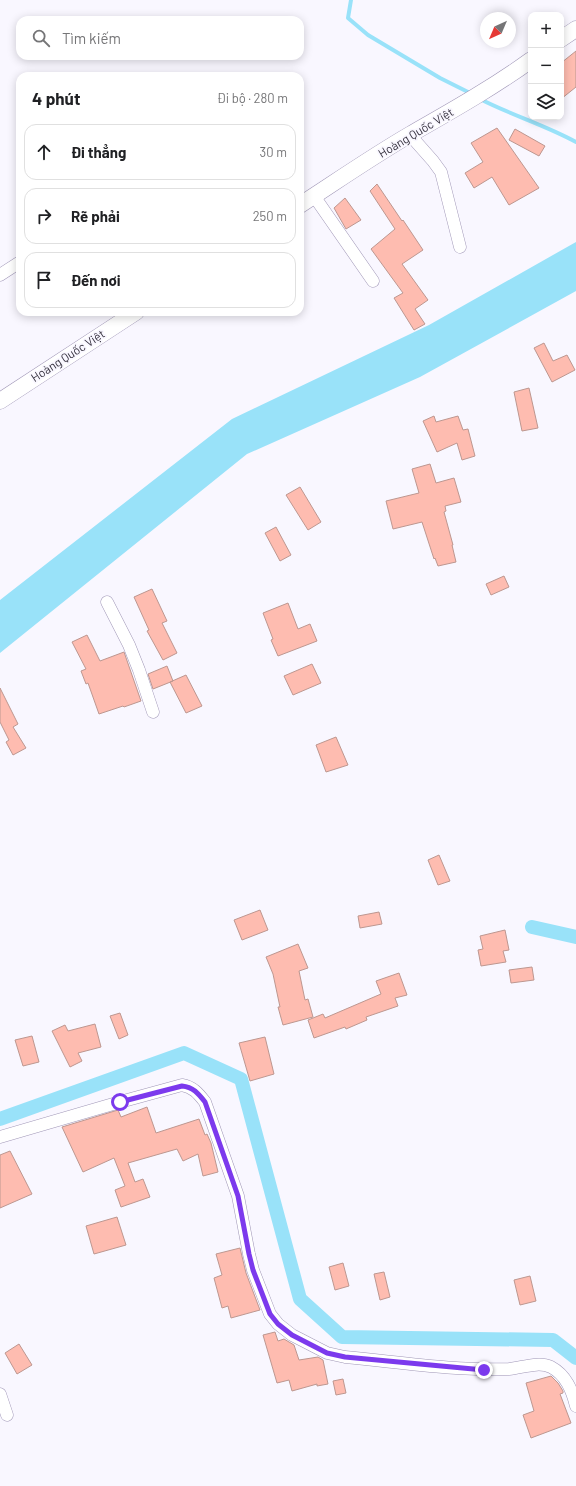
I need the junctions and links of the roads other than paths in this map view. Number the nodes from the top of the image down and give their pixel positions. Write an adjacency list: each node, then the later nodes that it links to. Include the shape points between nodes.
1 (576, 29): 2 (street)
2 (564, 37)
3 (528, 62): 4 (street, Hoàng Quốc Việt)
4 (410, 135): 5 (street, Hoàng Quốc Việt); 7 (street, via 441,172)
5 (314, 196): 6 (street, Hoàng Quốc Việt); 10 (street)
6 (304, 202)
7 (460, 248)
8 (16, 265): 9 (street)
9 (0, 275)
10 (373, 281)
11 (130, 316): 12 (street, Hoàng Quốc Việt)
12 (0, 401)
13 (107, 602): 14 (street, via 129,645)
14 (153, 712)
15 (0, 1137): 17 (street, via 120,1102 182,1086 190,1087 205,1102 238,1196 253,1270 270,1314 278,1324 292,1335 327,1353 345,1357 484,1370 549,1366 566,1380)
16 (0, 1394): 18 (street)
17 (576, 1406)
18 (6, 1415)

